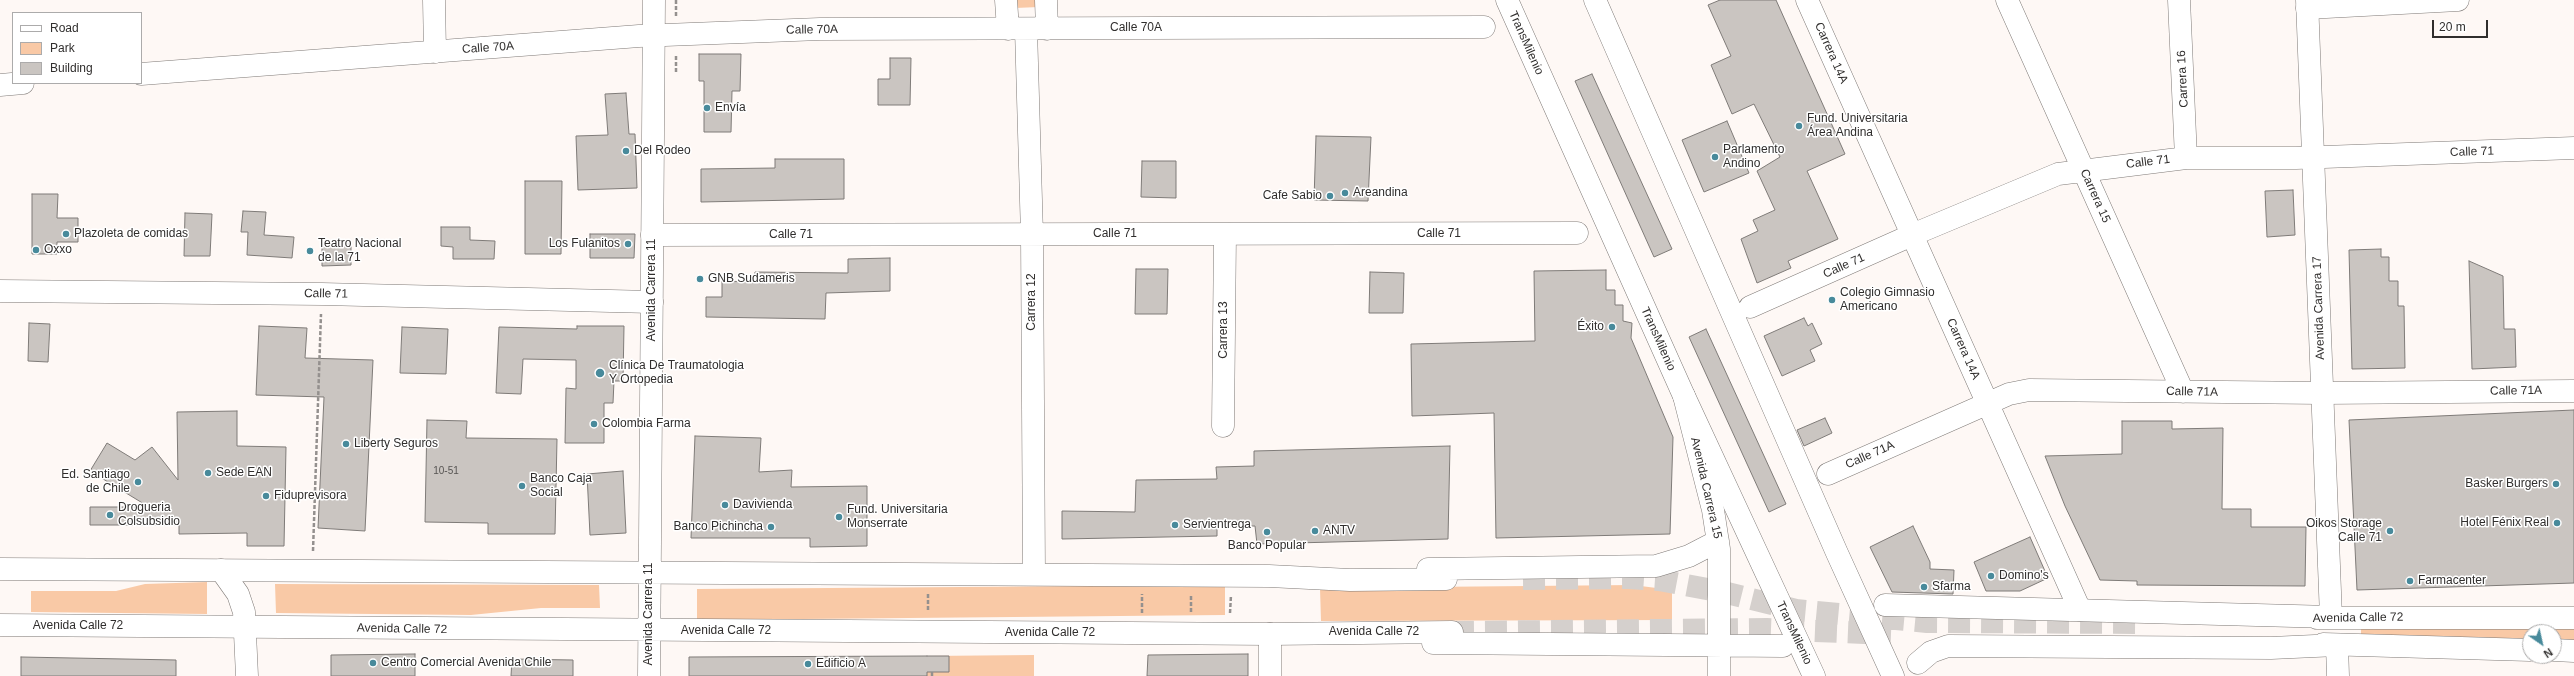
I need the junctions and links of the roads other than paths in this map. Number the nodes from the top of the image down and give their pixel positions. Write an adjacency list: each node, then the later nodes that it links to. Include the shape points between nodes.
1 (434, 0): 15 (main road)
2 (654, 0): 14 (main road, Avenida Carrera 11)
3 (1006, 0): 13 (main road, Carrera 12)
4 (1046, 0): 13 (main road, Carrera 12)
5 (1507, 0): 34 (main road, TransMilenio)
6 (1595, 0): 66 (main road, via 1836,553)
7 (1807, 0): 27 (main road, Carrera 14A)
8 (2007, 0): 22 (main road, Carrera 15)
9 (2179, 0): 20 (main road, Carrera 16)
10 (2458, 0): 11 (main road)
11 (2307, 4): 21 (main road, Avenida Carrera 17)
12 (1484, 27): 13 (main road, Calle 70A)
13 (1027, 29): 14 (main road, Calle 70A, via 820,29); 26 (main road, Carrera 12)
14 (654, 35): 15 (main road, Calle 70A); 25 (main road, Avenida Carrera 11)
15 (435, 52): 16 (main road, Calle 70A)
16 (142, 74)
17 (12, 84): 18 (main road)
18 (0, 85)
19 (2574, 148): 21 (main road, Calle 71)
20 (2186, 158): 21 (main road, Calle 71); 22 (main road, Calle 71)
21 (2313, 158): 33 (main road, Avenida Carrera 17)
22 (2084, 170): 27 (main road, Calle 71, via 2058,174); 32 (main road, Carrera 15)
23 (1577, 233): 24 (main road, Calle 71)
24 (1225, 234): 26 (main road, Calle 71); 36 (main road, Carrera 13)
25 (652, 235): 26 (main road, Calle 71); 29 (main road, Avenida Carrera 11)
26 (1032, 235): 42 (main road, Carrera 12)
27 (1912, 235): 30 (main road, Calle 71); 35 (main road, Carrera 14A)
28 (0, 291): 29 (main road, Calle 71, via 322,294)
29 (652, 302): 41 (main road, Avenida Carrera 11)
30 (1750, 307)
31 (2574, 390): 33 (main road, Calle 71A)
32 (2183, 392): 33 (main road, Calle 71A); 35 (main road, Calle 71A, via 2029,390 2009,394)
33 (2322, 394): 47 (main road, Avenida Carrera 17)
34 (1684, 396): 38 (main road, Avenida Carrera 15, via 1713,510); 65 (main road, TransMilenio)
35 (1988, 403): 37 (main road, Calle 71A); 46 (main road, Carrera 14A)
36 (1223, 426)
37 (1828, 474)
38 (1718, 542): 43 (main road, via 1683,558 1645,567 1343,569); 54 (main road, Avenida Carrera 15)
39 (0, 569): 40 (main road)
40 (221, 570): 41 (main road); 50 (main road, via 238,594)
41 (650, 573): 42 (main road); 51 (main road, Avenida Carrera 11)
42 (1034, 574): 43 (main road)
43 (1269, 576): 44 (main road, via 1350,580)
44 (1446, 579)
45 (1884, 605): 46 (main road)
46 (2080, 610): 47 (main road)
47 (2331, 617): 48 (main road, Avenida Calle 72); 55 (main road, Avenida Calle 72, via 2141,631)
48 (2574, 618)
49 (0, 625): 50 (main road, Avenida Calle 72)
50 (247, 628): 51 (main road, Avenida Calle 72); 61 (main road)
51 (649, 631): 53 (main road, Avenida Calle 72); 62 (main road, Avenida Carrera 11)
52 (1452, 632): 53 (main road, Avenida Calle 72)
53 (1270, 634): 54 (main road, via 1349,642); 63 (main road)
54 (1719, 645): 56 (main road); 64 (main road, Avenida Carrera 15)
55 (2337, 645): 57 (main road, Avenida Calle 72); 60 (main road, via 2271,648 1948,646 1931,652); 67 (main road)
56 (1783, 646)
57 (2522, 650)
58 (2562, 650): 59 (main road)
59 (2574, 651)
60 (1918, 663)
61 (247, 676)
62 (649, 676)
63 (1270, 676)
64 (1719, 676)
65 (1814, 676)
66 (1893, 676)
67 (2338, 676)

